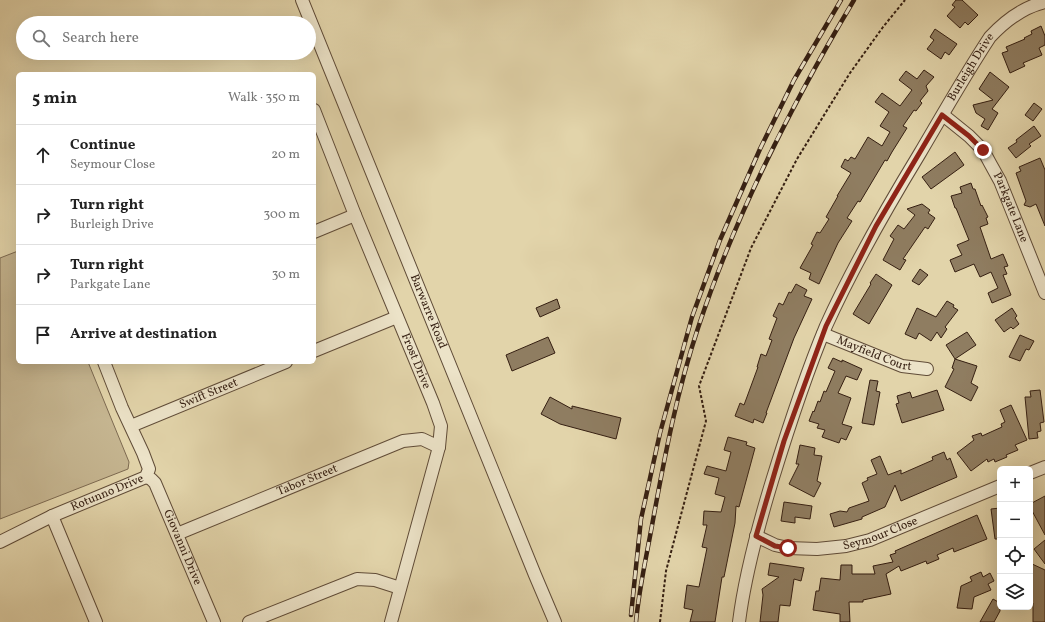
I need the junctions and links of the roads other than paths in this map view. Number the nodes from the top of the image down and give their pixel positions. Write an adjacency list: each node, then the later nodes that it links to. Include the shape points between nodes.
1 (302, 0): 3 (street, Barwarre Road)
2 (1045, 2): 5 (street, Burleigh Drive, via 1014,16 990,37)
3 (308, 16)
4 (316, 35): 31 (street, Barwarre Road)
5 (942, 115): 9 (street, Parkgate Lane, via 983,150 1000,181); 11 (street, Burleigh Drive, via 876,226)
6 (316, 118): 7 (street, Frost Drive)
7 (355, 215): 8 (street); 10 (street, Frost Drive)
8 (316, 231)
9 (1045, 293)
10 (397, 317): 12 (street); 17 (street, Frost Drive, via 436,410 441,426)
11 (823, 334): 15 (street, Mayfield Court, via 902,366); 24 (street, Burleigh Drive, via 784,441)
12 (316, 350)
13 (105, 364): 16 (street, Rotunno Drive)
14 (281, 364): 16 (street, Swift Street)
15 (927, 368)
16 (131, 426): 20 (street, Rotunno Drive, via 148,469)
17 (439, 447): 23 (street, Tabor Street, via 422,439 403,441); 26 (street, Frost Drive)
18 (1045, 467): 19 (street)
19 (1033, 473)
20 (146, 477): 22 (street, Rotunno Drive); 23 (street, Giovanni Drive, via 155,483)
21 (997, 487): 24 (street, Seymour Close, via 870,540 846,546 818,549 788,548 775,546)
22 (52, 516): 25 (street, Rotunno Drive); 27 (street)
23 (177, 534): 28 (street, Giovanni Drive)
24 (756, 536): 32 (street, Burleigh Drive)
25 (0, 542)
26 (400, 588): 29 (street, via 375,580 357,579); 30 (street, Frost Drive)
27 (96, 622)
28 (214, 622)
29 (249, 622)
30 (391, 622)
31 (555, 622)
32 (739, 622)

